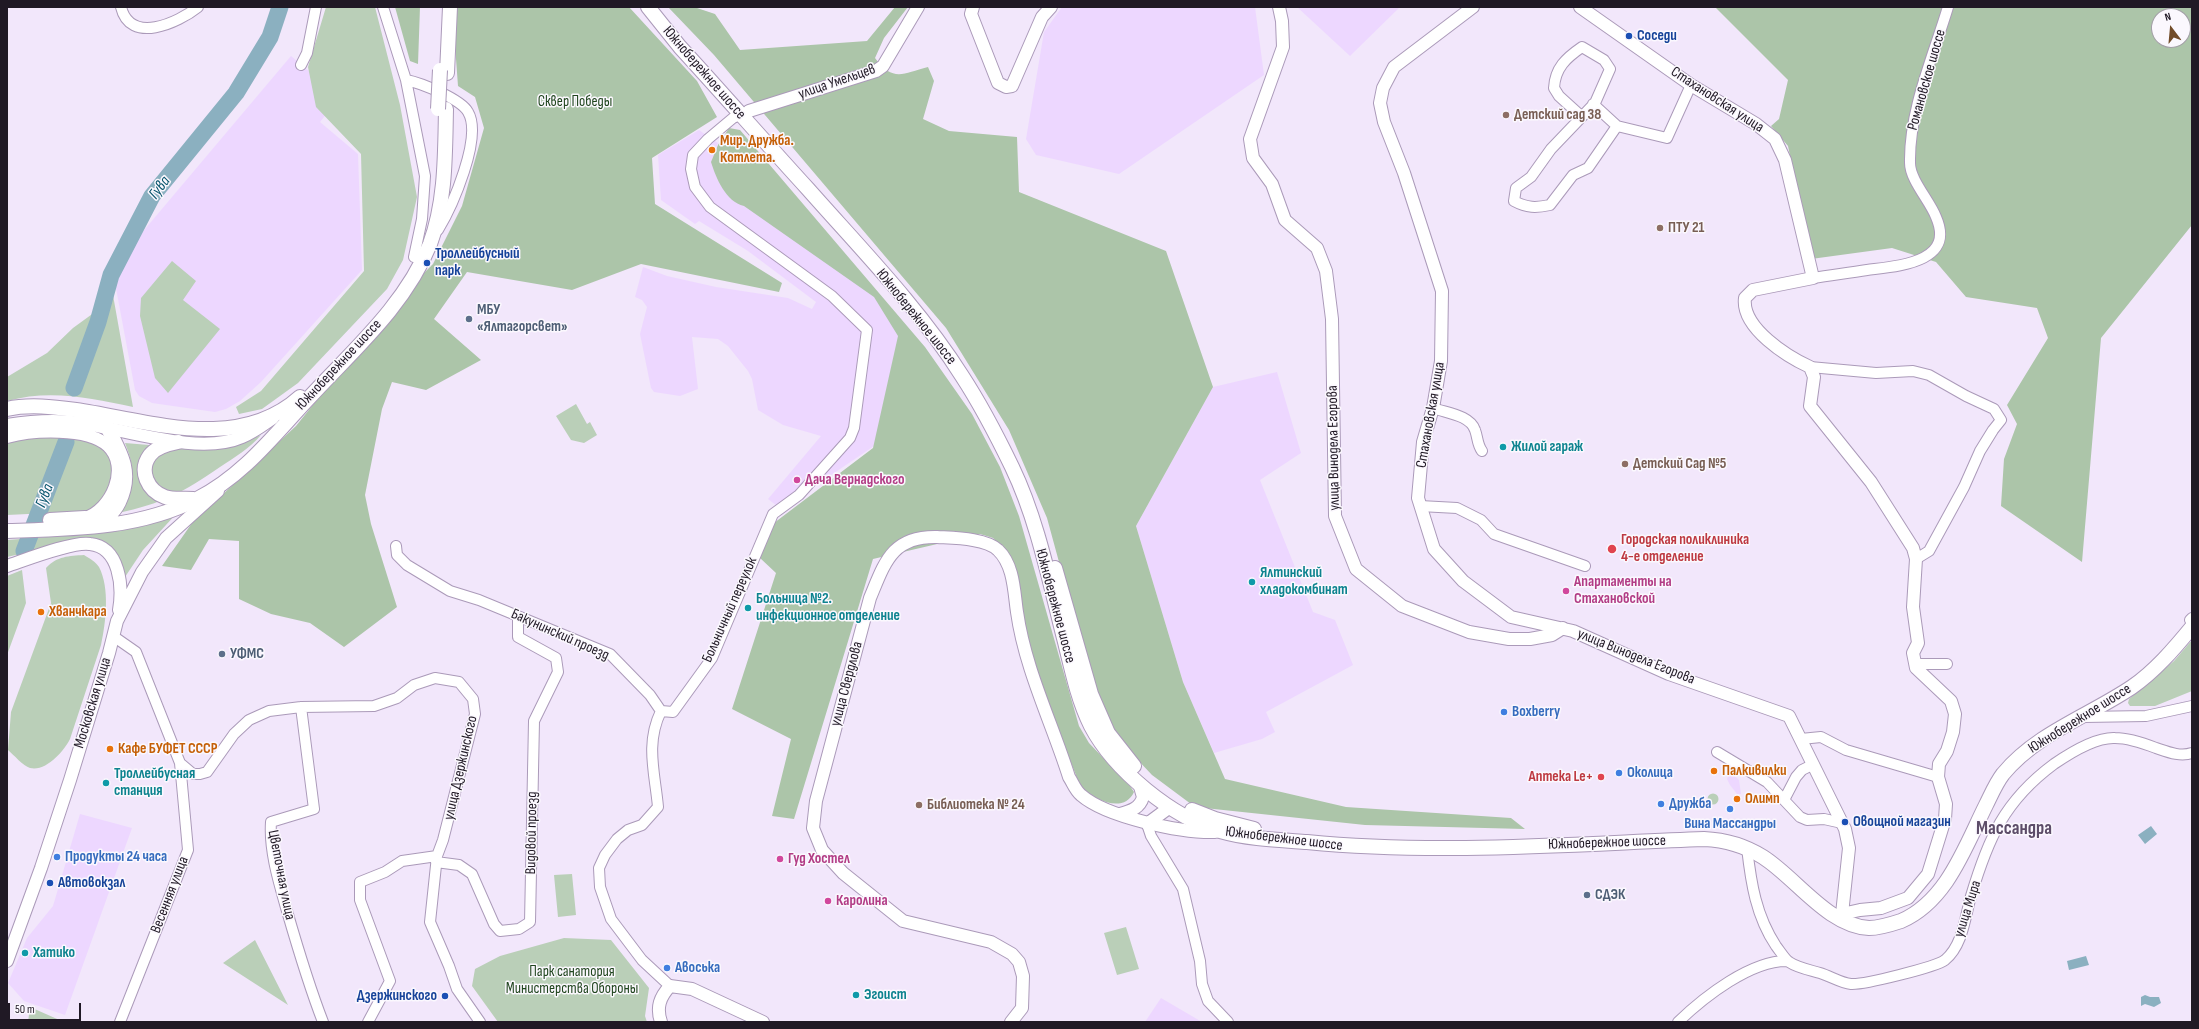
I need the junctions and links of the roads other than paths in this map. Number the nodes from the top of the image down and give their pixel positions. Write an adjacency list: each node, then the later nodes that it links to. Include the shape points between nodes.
1 (121, 7): 2 (street, via 127,21 133,26 147,28 170,24)
2 (198, 7)
3 (316, 7): 16 (street, via 307,53)
4 (384, 7): 18 (street)
5 (441, 7): 17 (highway, Южнобережное шоссе)
6 (450, 7): 17 (highway, Южнобережное шоссе)
7 (648, 7): 22 (highway, Южнобережное шоссе, via 671,37)
8 (657, 7): 22 (highway, Южнобережное шоссе)
9 (918, 7): 22 (main road, улица Умельцев, via 883,66 876,71)
10 (973, 7): 11 (main road, via 971,14 998,83 1006,87 1012,86 1042,17)
11 (1051, 7)
12 (1279, 7): 51 (main road, улица Винодела Егорова, via 1283,47 1250,139 1253,158 1272,184 1285,220 1317,248 1326,271 1332,327 1334,516 1356,569 1402,606 1469,632 1509,639 1530,639 1552,635)
13 (1473, 7): 29 (main road, Стахановская улица, via 1394,67 1383,88 1380,103 1384,122 1404,173 1442,291 1442,361)
14 (1580, 7): 19 (main road, Стахановская улица)
15 (1948, 7): 27 (street, Романовское шоссе, via 1913,126 1910,156 1912,174 1937,218 1940,229 1938,246 1917,261)
16 (301, 65)
17 (443, 72): 21 (highway, Южнобережное шоссе)
18 (406, 80): 25 (street, via 417,82 458,103 469,112 471,120 471,139 463,178 452,205); 26 (street, via 425,176 422,219)
19 (1691, 85): 24 (street, via 1667,138); 27 (main road, Стахановская улица, via 1756,124 1775,139 1785,160)
20 (1593, 104): 23 (street); 23 (street, via 1610,69 1604,60 1582,47 1568,56 1559,67 1554,88); 24 (street)
21 (442, 109): 25 (highway, Южнобережное шоссе, via 446,145 441,199); 26 (highway, Южнобережное шоссе, via 433,199 425,232)
22 (741, 114): 40 (street, Южнобережное шоссе, via 708,139 693,155 691,169 694,187 710,207 832,296 868,330 854,428 850,438 799,495); 65 (highway, Южнобережное шоссе, via 913,309 962,376 1014,470 1025,498 1042,552 1082,707 1093,730 1110,754); 67 (highway, Южнобережное шоссе, via 921,305 975,383 999,422 1033,494 1092,694 1108,733 1143,776)
23 (1581, 116): 24 (street, via 1551,149 1531,177 1516,188 1514,201 1535,208 1550,205 1573,175 1588,168)
24 (1617, 126)
25 (430, 244): 37 (highway, Южнобережное шоссе, via 395,304 264,448)
26 (414, 257): 31 (highway, Южнобережное шоссе, via 390,298 323,376)
27 (1813, 278): 28 (main road, via 1753,290 1746,296 1744,303 1755,329 1790,358)
28 (1810, 367): 45 (main road, via 1814,377 1810,406 1871,482 1913,548); 45 (street, via 1929,375 1999,414 2001,420 1992,430 1980,452 1946,522 1929,551)
29 (1433, 408): 36 (street, via 1466,419 1475,428 1478,445); 39 (main road, Стахановская улица, via 1423,442 1418,498)
30 (7, 409): 31 (highway, Южнобережное шоссе, via 52,406 149,423 214,429 240,427)
31 (279, 413): 35 (main road, via 257,430 230,441)
32 (7, 425): 33 (main road, via 47,419)
33 (107, 427): 35 (main road, via 158,440); 42 (highway, via 122,456 126,486 115,510 98,522)
34 (7, 437): 42 (main road, via 36,431 62,432 96,438 109,446 118,473 116,487 100,512)
35 (178, 442): 38 (highway, via 161,446 150,455 145,469 147,482 154,491 166,498)
36 (1482, 451)
37 (232, 478): 38 (highway, Южнобережное шоссе); 49 (main road, Московская улица, via 166,538 142,572)
38 (197, 499): 42 (highway, Южнобережное шоссе, via 164,513 122,523)
39 (1420, 506): 47 (street, via 1457,508 1481,520 1494,534); 51 (main road, Стахановская улица, via 1434,549 1463,580 1511,617)
40 (773, 514): 57 (street, Больничный переулок, via 712,658 674,712)
41 (7, 523): 42 (highway)
42 (80, 523): 43 (highway, Южнобережное шоссе)
43 (7, 531)
44 (396, 546): 48 (street, Бакунинский проезд, via 397,555 408,565 450,591)
45 (1916, 559): 53 (main road, via 1913,607 1918,643 1913,653)
46 (10, 564): 49 (main road, via 76,545 90,544 101,548 116,566 120,580 121,598)
47 (1585, 566)
48 (518, 616): 57 (street, Бакунинский проезд, via 610,654 650,695); 73 (street, Видовой проезд, via 518,637 556,658 558,672 534,720 530,922 519,929 500,930 494,924 472,874 459,865)
49 (117, 621): 52 (main road, Московская улица)
50 (2192, 621): 58 (highway, Южнобережное шоссе, via 2170,654 2134,686); 74 (highway, Южнобережное шоссе, via 2131,681 2032,738 2006,760 1986,785 1936,882 1917,905 1896,916 1872,922 1854,920)
51 (1563, 628): 59 (main road, улица Винодела Егорова, via 1668,674 1781,712 1789,716)
52 (113, 636): 62 (street, via 136,652); 75 (main road, Московская улица, via 54,829)
53 (1915, 664): 54 (street); 64 (main road, via 1919,673 1951,701 1955,714 1948,751 1939,764)
54 (1947, 664)
55 (2192, 706): 58 (street, via 2146,716)
56 (301, 707): 62 (street, улица Дзержинского, via 269,711 249,720 234,734 207,772 193,774); 73 (street, улица Дзержинского, via 374,706 397,698 414,685 435,678 459,682 473,699 475,714 444,840); 79 (street, Цветочная улица, via 314,809 271,822 270,834 280,888)
57 (661, 711): 77 (street, via 653,727 652,749 658,807 642,825 628,830 617,839 599,868 600,886 611,919 642,960)
58 (2080, 717): 72 (highway, Южнобережное шоссе, via 2020,756 2002,775 1964,851 1936,894 1925,907 1896,923 1870,928 1837,918 1763,857)
59 (1801, 739): 63 (main road, улица Винодела Егорова); 64 (street, via 1821,738 1846,750)
60 (1718, 752): 66 (street, via 1767,782)
61 (2192, 753): 76 (street, улица Мира, via 2180,754 2128,739 2108,738 2073,752 2053,765 2021,794 1993,832 1970,897 1961,936 1945,960 1922,969 1852,984 1804,969)
62 (180, 763): 78 (street, Весенняя улица, via 188,850)
63 (1812, 765): 66 (street, via 1796,777); 69 (main road, улица Винодела Егорова)
64 (1938, 776): 74 (main road, via 1946,804 1945,819 1928,874 1908,898 1896,904)
65 (1139, 783): 67 (highway, Южнобережное шоссе); 68 (main road, via 1143,797 1139,806)
66 (1784, 800): 69 (street, via 1800,817 1807,820 1824,819)
67 (1174, 805): 70 (main road); 71 (highway, Южнобережное шоссе, via 1209,828); 74 (highway, Южнобережное шоссе, via 1257,830 1354,840 1446,842 1706,831 1731,833 1765,850)
68 (1120, 814): 70 (main road, улица Свердлова); 84 (main road, улица Свердлова, via 1083,797 1069,777 1020,633 1006,559 991,544 964,538 921,537 911,539 898,548 881,571 870,598 816,801 813,828 822,850 836,867 903,921 991,942 1012,954 1019,962 1023,976 1022,1008)
69 (1842, 823): 74 (main road, улица Винодела Егорова, via 1848,848)
70 (1148, 824): 71 (main road, улица Свердлова); 85 (street, via 1151,836 1183,888 1200,961 1202,984 1208,1002)
71 (1222, 832): 72 (highway, Южнобережное шоссе, via 1351,847 1410,849 1704,839 1727,840)
72 (1747, 848): 76 (street, улица Мира, via 1754,896 1760,915 1771,937)
73 (436, 859): 80 (street, via 402,861 385,872 360,882 360,900 390,981); 81 (street, улица Дзержинского, via 430,922 450,966 457,989)
74 (1842, 914)
75 (7, 960)
76 (1788, 961): 86 (street, via 1776,961 1727,981)
77 (670, 986): 82 (main road, via 660,997 658,1014); 83 (main road, via 692,989)
78 (120, 1022)
79 (323, 1022)
80 (368, 1022)
81 (480, 1022)
82 (661, 1022)
83 (763, 1022)
84 (1011, 1022)
85 (1228, 1022)
86 (1678, 1022)

